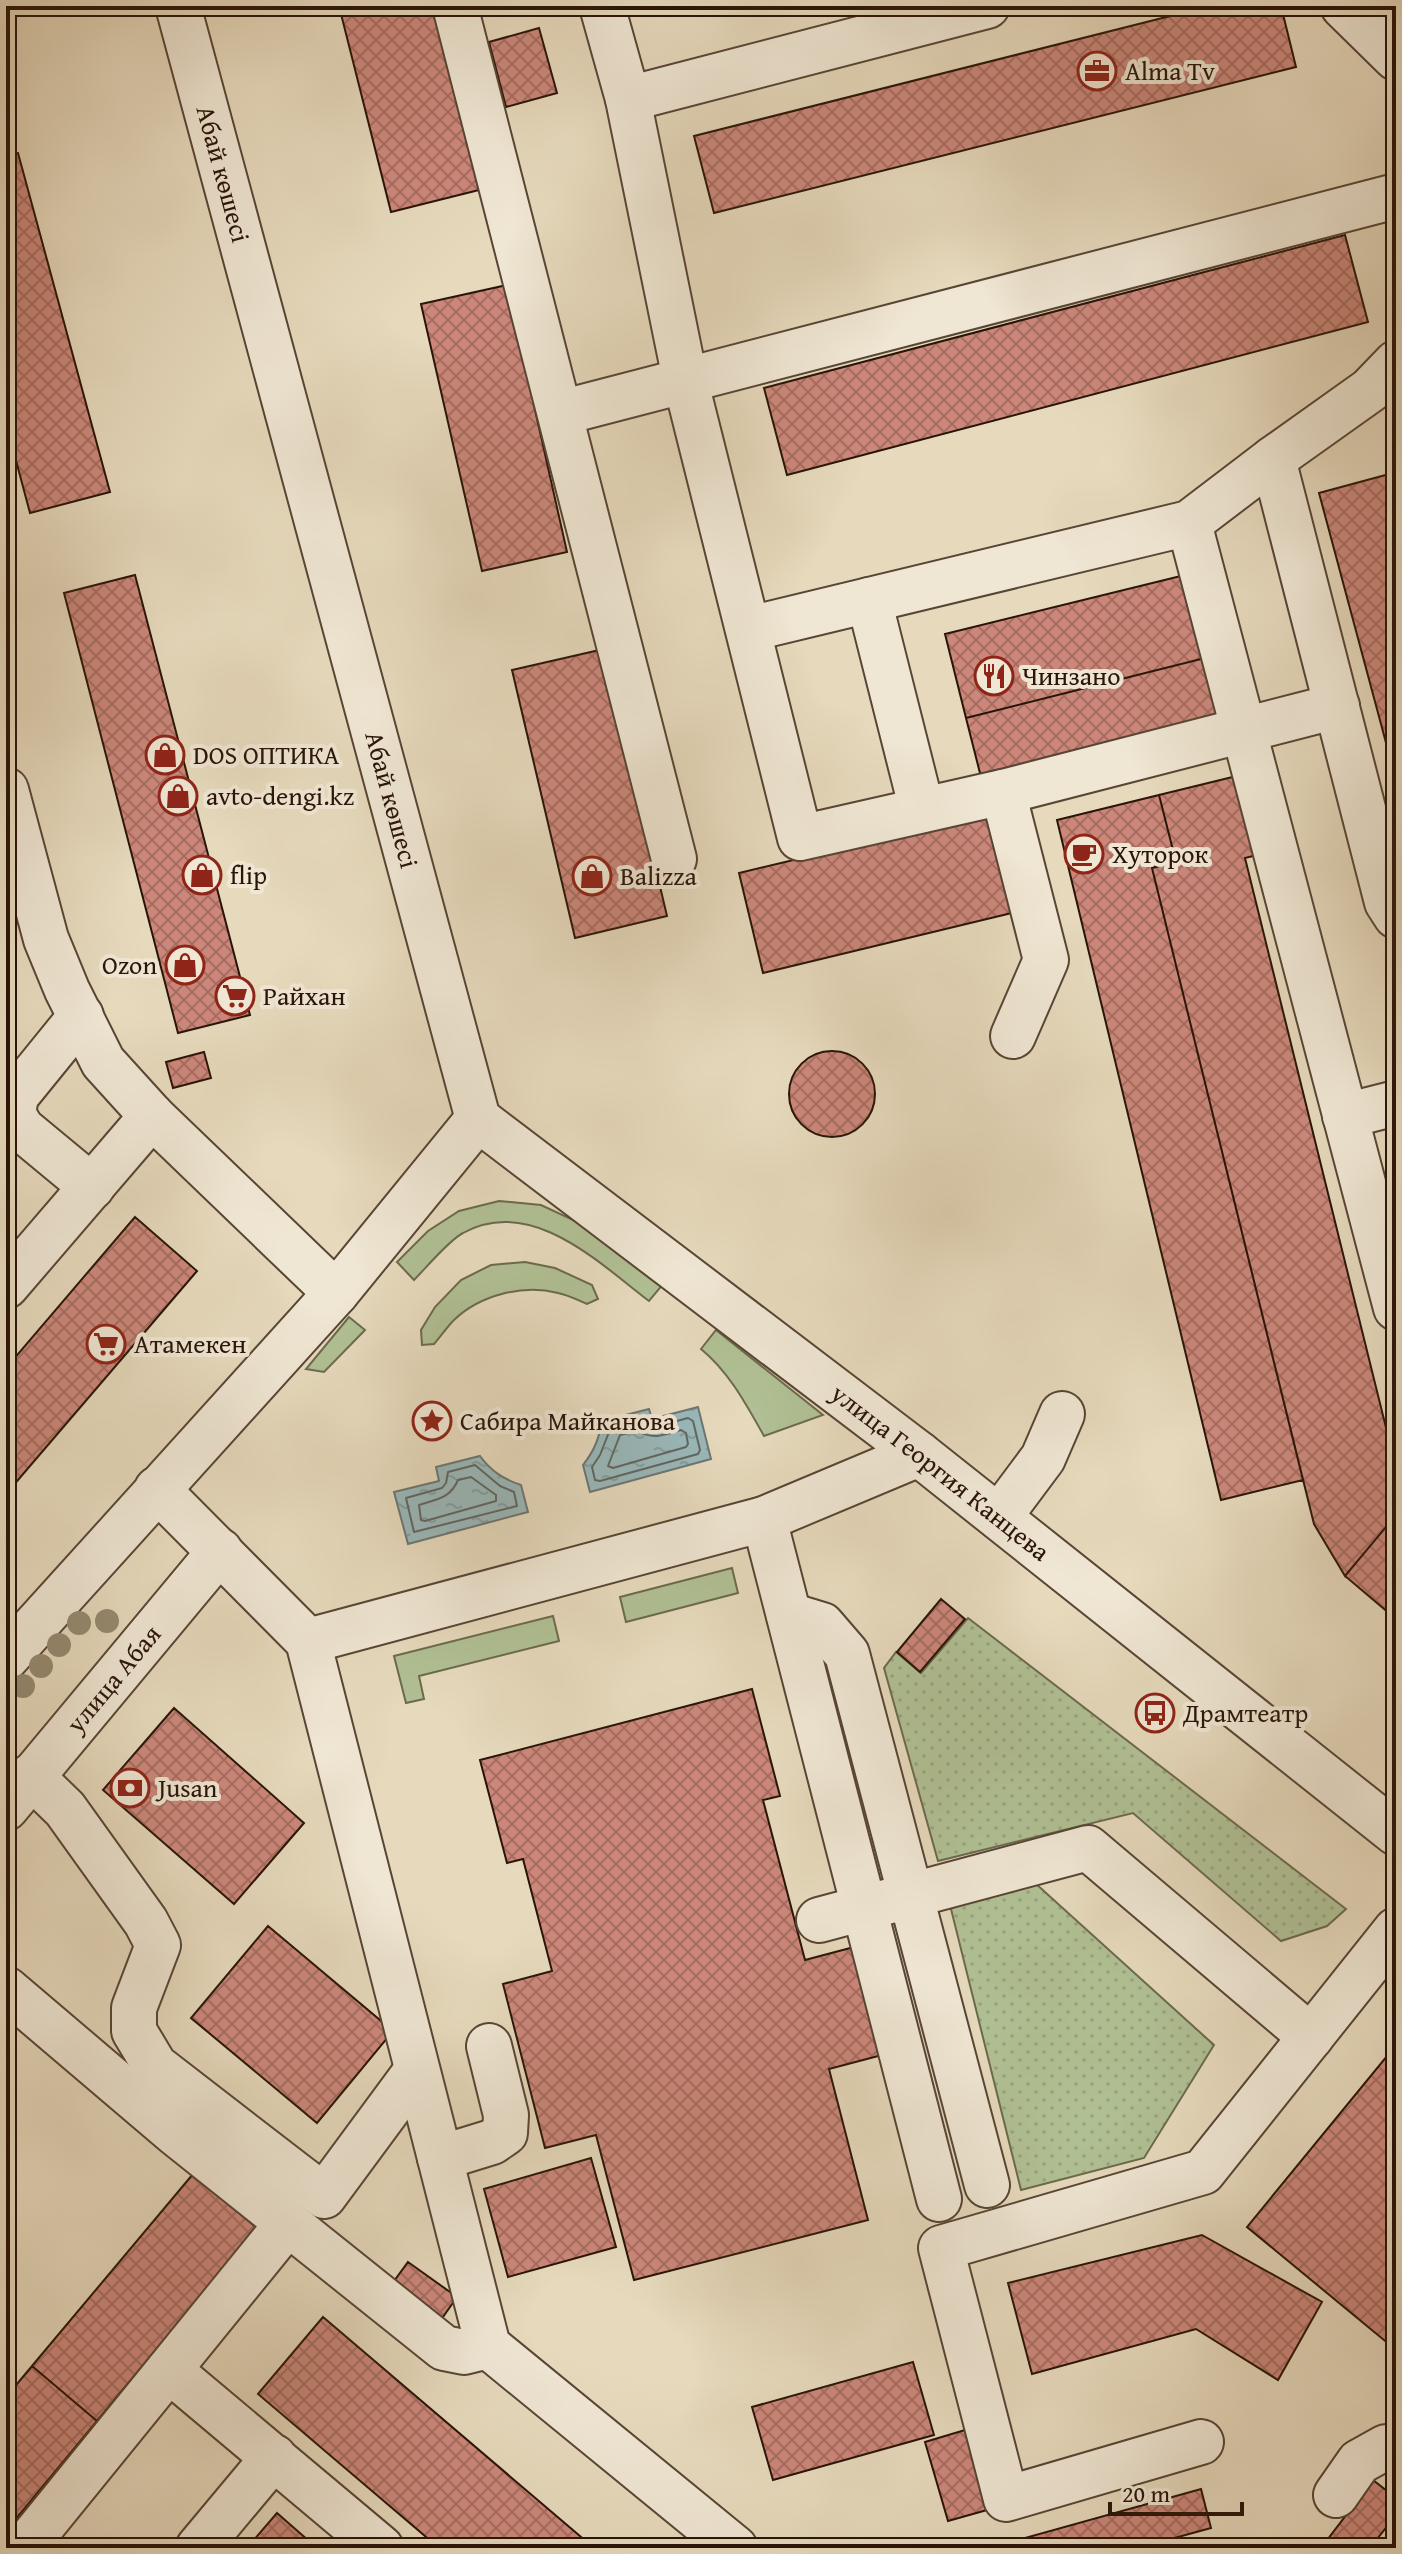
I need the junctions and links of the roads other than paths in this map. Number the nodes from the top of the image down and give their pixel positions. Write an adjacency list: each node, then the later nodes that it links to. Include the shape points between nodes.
1 (178, 6): 29 (street, Абай көшесі)
2 (455, 6): 11 (street)
3 (602, 6): 7 (street)
4 (987, 6): 7 (street)
5 (1343, 6): 6 (street)
6 (1396, 58)
7 (628, 99): 10 (street)
8 (1396, 196): 10 (street)
9 (1396, 363): 12 (street, via 1370,390)
10 (685, 379): 11 (street); 15 (street)
11 (560, 413): 21 (street)
12 (1273, 459): 13 (street); 16 (street)
13 (1189, 523): 14 (street); 17 (street)
14 (869, 600): 15 (street); 19 (street)
15 (749, 629): 19 (street, via 800,838)
16 (1337, 706): 17 (street); 22 (street, via 1387,902)
17 (1244, 731): 18 (street); 27 (street)
18 (1003, 792): 19 (street); 24 (street, via 1046,960)
19 (922, 810)
20 (9, 819): 23 (street, via 46,939)
21 (674, 859)
22 (1396, 916)
23 (81, 1016): 26 (street, via 103,1062); 28 (street, via 16,1096)
24 (1013, 1036)
25 (1396, 1103): 27 (street)
26 (152, 1116): 30 (street); 32 (street)
27 (1345, 1116): 33 (street)
28 (10, 1117): 30 (street)
29 (478, 1119): 32 (street); 35 (street, улица Георгия Канцева)
30 (92, 1187): 31 (street)
31 (6, 1286)
32 (336, 1293): 36 (street)
33 (1396, 1308)
34 (1062, 1414): 37 (street, via 1043,1458)
35 (919, 1454): 37 (street, улица Георгия Канцева); 38 (street)
36 (157, 1489): 39 (street); 42 (street)
37 (999, 1517): 44 (street, улица Георгия Канцева)
38 (764, 1519): 40 (street); 41 (street)
39 (220, 1551): 41 (street); 43 (street, улица Абая)
40 (789, 1615): 45 (street, via 822,1625 847,1654); 46 (street)
41 (308, 1641): 52 (street)
42 (6, 1658)
43 (18, 1792): 52 (street, via 65,1809 158,1945 134,2008 134,2031 155,2066 324,2196)
44 (1396, 1833)
45 (911, 1895): 46 (street); 50 (street, via 1088,1848); 54 (street)
46 (864, 1907): 47 (street); 55 (street)
47 (819, 1920)
48 (1396, 1930): 50 (street)
49 (6, 1989): 56 (street)
50 (1311, 2037): 59 (street, via 1203,2172 941,2248 1006,2499)
51 (489, 2046): 53 (street, via 506,2115 505,2133)
52 (417, 2070): 53 (street)
53 (440, 2158): 57 (street)
54 (987, 2185)
55 (939, 2199)
56 (288, 2223): 57 (street, via 444,2348 464,2352); 58 (street)
57 (488, 2346): 66 (street)
58 (169, 2370): 61 (street); 63 (street)
59 (1201, 2442)
60 (1396, 2449): 62 (street, via 1386,2447 1359,2462)
61 (274, 2457): 64 (street); 65 (street)
62 (1336, 2495)
63 (24, 2548)
64 (198, 2548)
65 (381, 2548)
66 (735, 2548)

